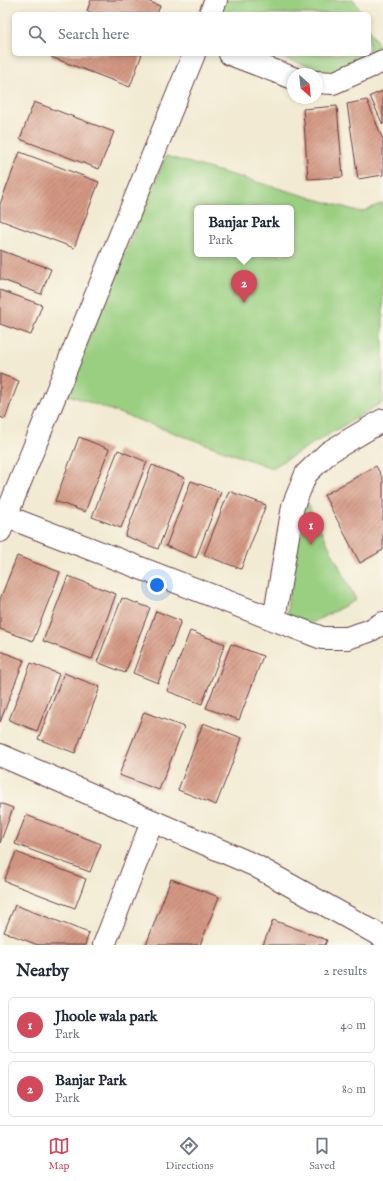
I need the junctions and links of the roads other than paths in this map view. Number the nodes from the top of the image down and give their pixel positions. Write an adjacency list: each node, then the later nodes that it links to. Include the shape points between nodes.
1 (216, 0): 2 (street)
2 (211, 12)
3 (193, 56): 9 (street)
4 (235, 56): 6 (street)
5 (383, 60): 7 (street, via 333,83)
6 (287, 76)
7 (323, 82)
8 (383, 420): 10 (street, via 329,452 306,474 293,506)
9 (2, 521): 10 (street)
10 (274, 620): 11 (street, via 322,638 347,638 370,631)
11 (383, 623)
12 (0, 755): 13 (street)
13 (152, 822): 14 (street, via 254,865); 15 (street)
14 (383, 937)
15 (104, 945)

